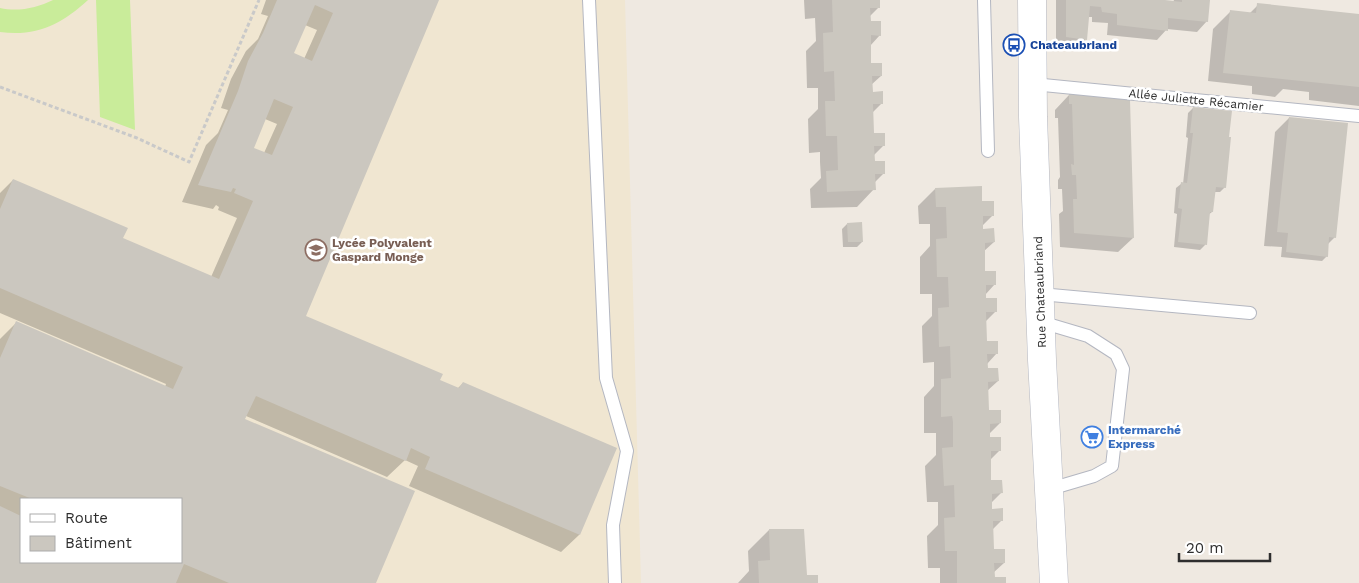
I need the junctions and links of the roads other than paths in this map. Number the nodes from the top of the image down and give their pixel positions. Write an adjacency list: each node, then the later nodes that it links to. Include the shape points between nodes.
1 (589, 0): 11 (lane, via 606,378 627,451 613,525)
2 (984, 0): 6 (lane)
3 (1032, 0): 4 (street, Rue Chateaubriand)
4 (1033, 84): 5 (lane, Allée Juliette Récamier); 7 (street, Rue Chateaubriand)
5 (1359, 116)
6 (988, 151)
7 (1040, 294): 8 (lane); 9 (street, Rue Chateaubriand)
8 (1250, 313)
9 (1041, 322): 10 (street, Rue Chateaubriand); 10 (lane, via 1088,336 1116,354 1123,369 1112,466 1094,476)
10 (1050, 489): 12 (street, Rue Chateaubriand)
11 (615, 583)
12 (1054, 583)

